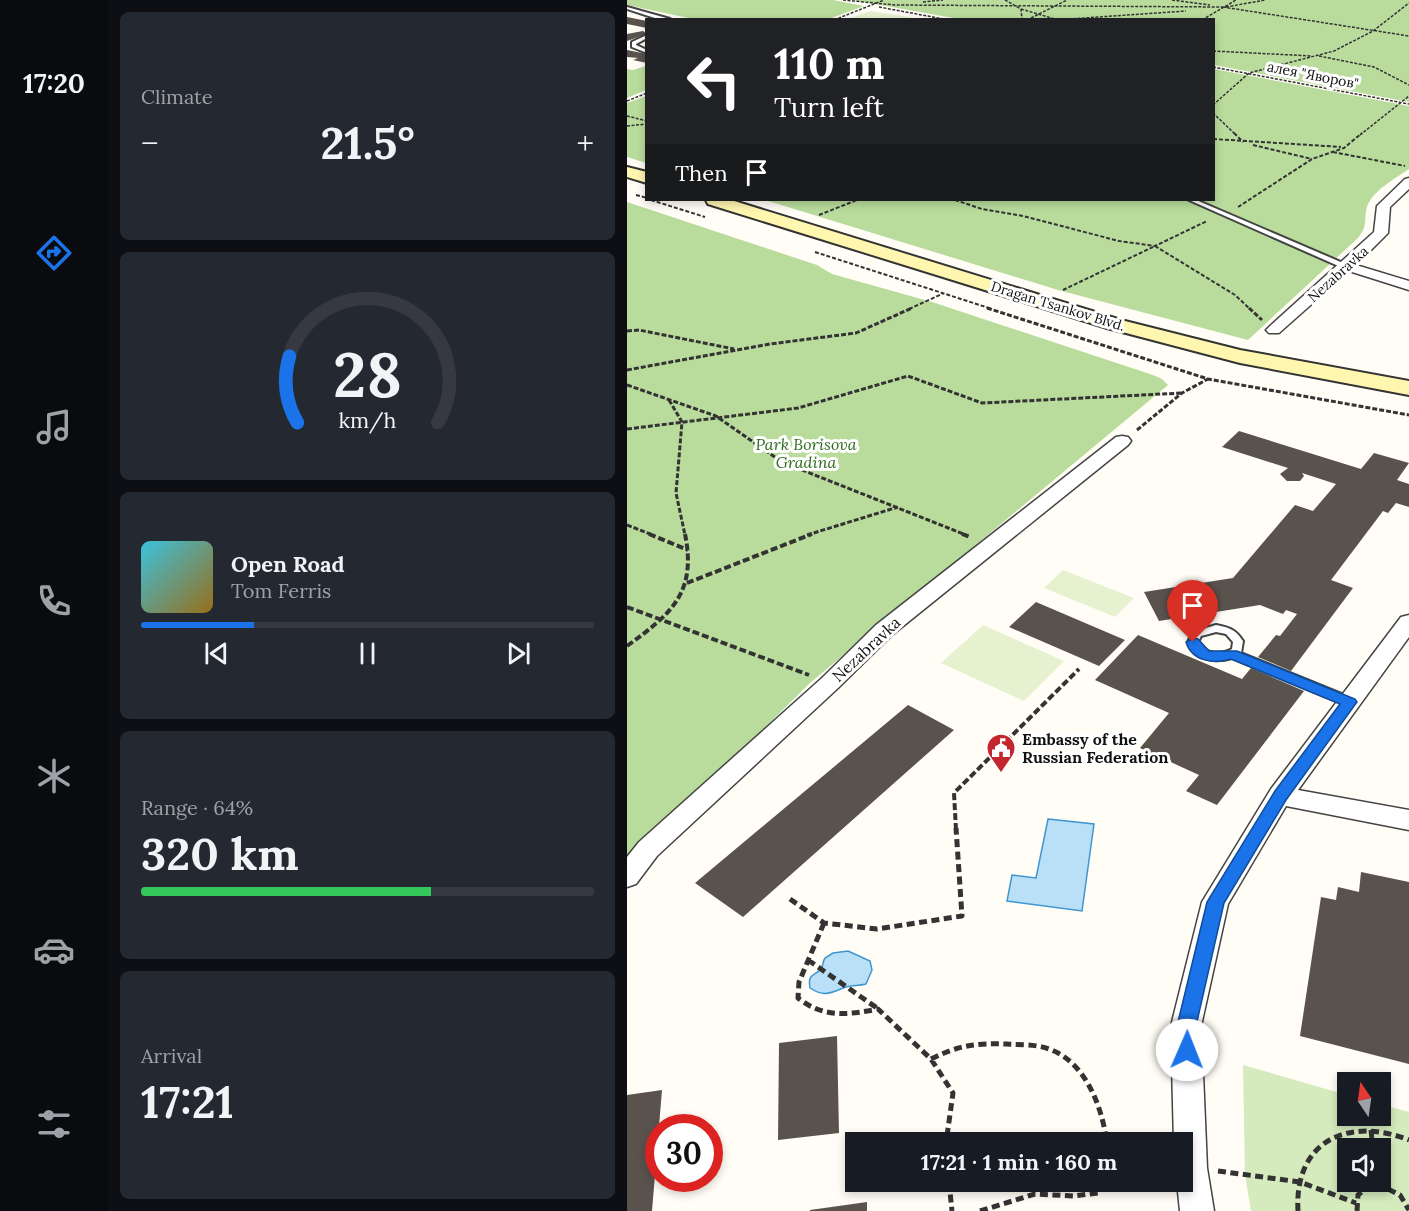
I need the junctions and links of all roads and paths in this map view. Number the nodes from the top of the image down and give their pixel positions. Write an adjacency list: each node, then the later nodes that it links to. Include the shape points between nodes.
1 (843, 0): 11 (path)
2 (884, 0): 11 (path)
3 (943, 0): 12 (path)
4 (1005, 0): 10 (path)
5 (1067, 0): 13 (path)
6 (1172, 0): 14 (path)
7 (1236, 0): 14 (path)
8 (1265, 0): 14 (path)
9 (1409, 3): 26 (path)
10 (1012, 4): 12 (path); 13 (path); 16 (path)
11 (871, 5): 12 (path); 19 (path); 20 (path)
12 (880, 5)
13 (1058, 5): 14 (path); 17 (path)
14 (1223, 7): 24 (path); 25 (path); 26 (path)
15 (627, 8): 18 (lane)
16 (1021, 9): 17 (path); 21 (path)
17 (1039, 14): 22 (path); 23 (path)
18 (661, 18)
19 (839, 18)
20 (939, 18)
21 (1022, 18)
22 (1031, 18)
23 (1053, 18)
24 (1071, 18)
25 (1205, 18)
26 (1373, 31): 27 (path); 31 (path)
27 (1409, 36)
28 (645, 37): 29 (lane, via 634,46)
29 (645, 50)
30 (1215, 51): 31 (path)
31 (1317, 56): 33 (path); 34 (path, via 1374,67)
32 (1215, 67): 33 (path, алея "Яворов")
33 (1249, 73): 38 (path, алея "Яворов"); 39 (path)
34 (1409, 85)
35 (645, 94): 37 (path)
36 (1409, 96): 38 (path)
37 (627, 101)
38 (1401, 102): 40 (path, алея "Яворов"); 48 (path)
39 (1215, 103)
40 (1409, 104)
41 (627, 116): 43 (path)
42 (1215, 116): 47 (path)
43 (645, 122)
44 (645, 123): 45 (path)
45 (627, 126)
46 (1215, 139): 47 (path)
47 (1244, 143): 48 (path); 50 (path)
48 (1344, 148): 49 (path)
49 (1332, 152): 50 (path); 51 (path)
50 (1313, 159): 60 (path)
51 (1409, 166)
52 (627, 172): 53 (main road)
53 (645, 177)
54 (1409, 182): 64 (street, Nezabravka, via 1385,206 1381,232)
55 (658, 201): 59 (path)
56 (855, 201): 61 (path)
57 (958, 201): 62 (path, via 1119,241)
58 (1194, 201): 60 (lane)
59 (711, 208): 67 (main road, Dragan Tsankov Blvd.)
60 (1226, 214): 62 (path); 64 (lane)
61 (813, 218)
62 (1155, 246): 67 (path); 68 (path, via 1235,296)
63 (808, 250): 66 (path)
64 (1346, 266): 65 (street); 68 (street, Nezabravka)
65 (1409, 286)
66 (942, 293): 70 (path, via 856,333); 72 (path)
67 (1041, 302): 74 (main road, Dragan Tsankov Blvd., via 1240,356)
68 (1274, 330)
69 (627, 331): 70 (path, via 639,330)
70 (738, 350): 71 (path)
71 (627, 370)
72 (1208, 379): 75 (path); 78 (path)
73 (627, 385): 76 (path)
74 (1409, 388)
75 (1182, 393): 77 (path, via 982,403 908,376 798,408); 81 (path)
76 (669, 400): 77 (path); 79 (path)
77 (716, 416): 79 (path); 82 (path, via 781,462)
78 (1409, 416)
79 (682, 422): 80 (path); 85 (path, via 676,493)
80 (627, 429)
81 (1122, 441): 84 (street, Nezabravka)
82 (898, 507): 84 (path); 86 (path, via 789,541)
83 (627, 525): 85 (path)
84 (990, 546): 93 (street, Nezabravka, via 884,630)
85 (689, 550): 86 (path)
86 (687, 583): 88 (path)
87 (627, 607): 88 (path)
88 (663, 620): 90 (path); 93 (path)
89 (1409, 622): 94 (street)
90 (627, 645)
91 (1232, 654): 94 (lane)
92 (1079, 669): 99 (path, via 954,793 961,916 877,929)
93 (830, 683): 97 (street, Nezabravka, via 648,849)
94 (1350, 702): 95 (street)
95 (1280, 795): 96 (street); 106 (street, via 1215,902 1186,1026)
96 (1409, 820)
97 (627, 877)
98 (790, 898): 99 (path)
99 (824, 923): 100 (path)
100 (808, 960): 101 (path); 101 (path, via 799,982 798,998 810,1009 829,1015)
101 (877, 1009): 102 (path)
102 (931, 1059): 104 (path, via 953,1093); 105 (path, via 959,1046 1048,1048 1070,1062 1093,1093)
103 (1371, 1130): 107 (path); 108 (path); 111 (path, via 1343,1133 1320,1145 1304,1165)
104 (948, 1132)
105 (1106, 1132)
106 (1190, 1132)
107 (1372, 1138)
108 (1409, 1140)
109 (1193, 1168): 111 (path)
110 (1193, 1182): 120 (street)
111 (1300, 1182): 116 (path); 121 (path)
112 (1391, 1188): 117 (path, via 1400,1193)
113 (950, 1192): 118 (path)
114 (1098, 1192): 119 (path, via 1074,1196 1035,1194)
115 (1362, 1192): 116 (path)
116 (1356, 1203): 122 (path)
117 (1409, 1208)
118 (952, 1211)
119 (980, 1211)
120 (1197, 1211)
121 (1298, 1211)
122 (1357, 1211)

